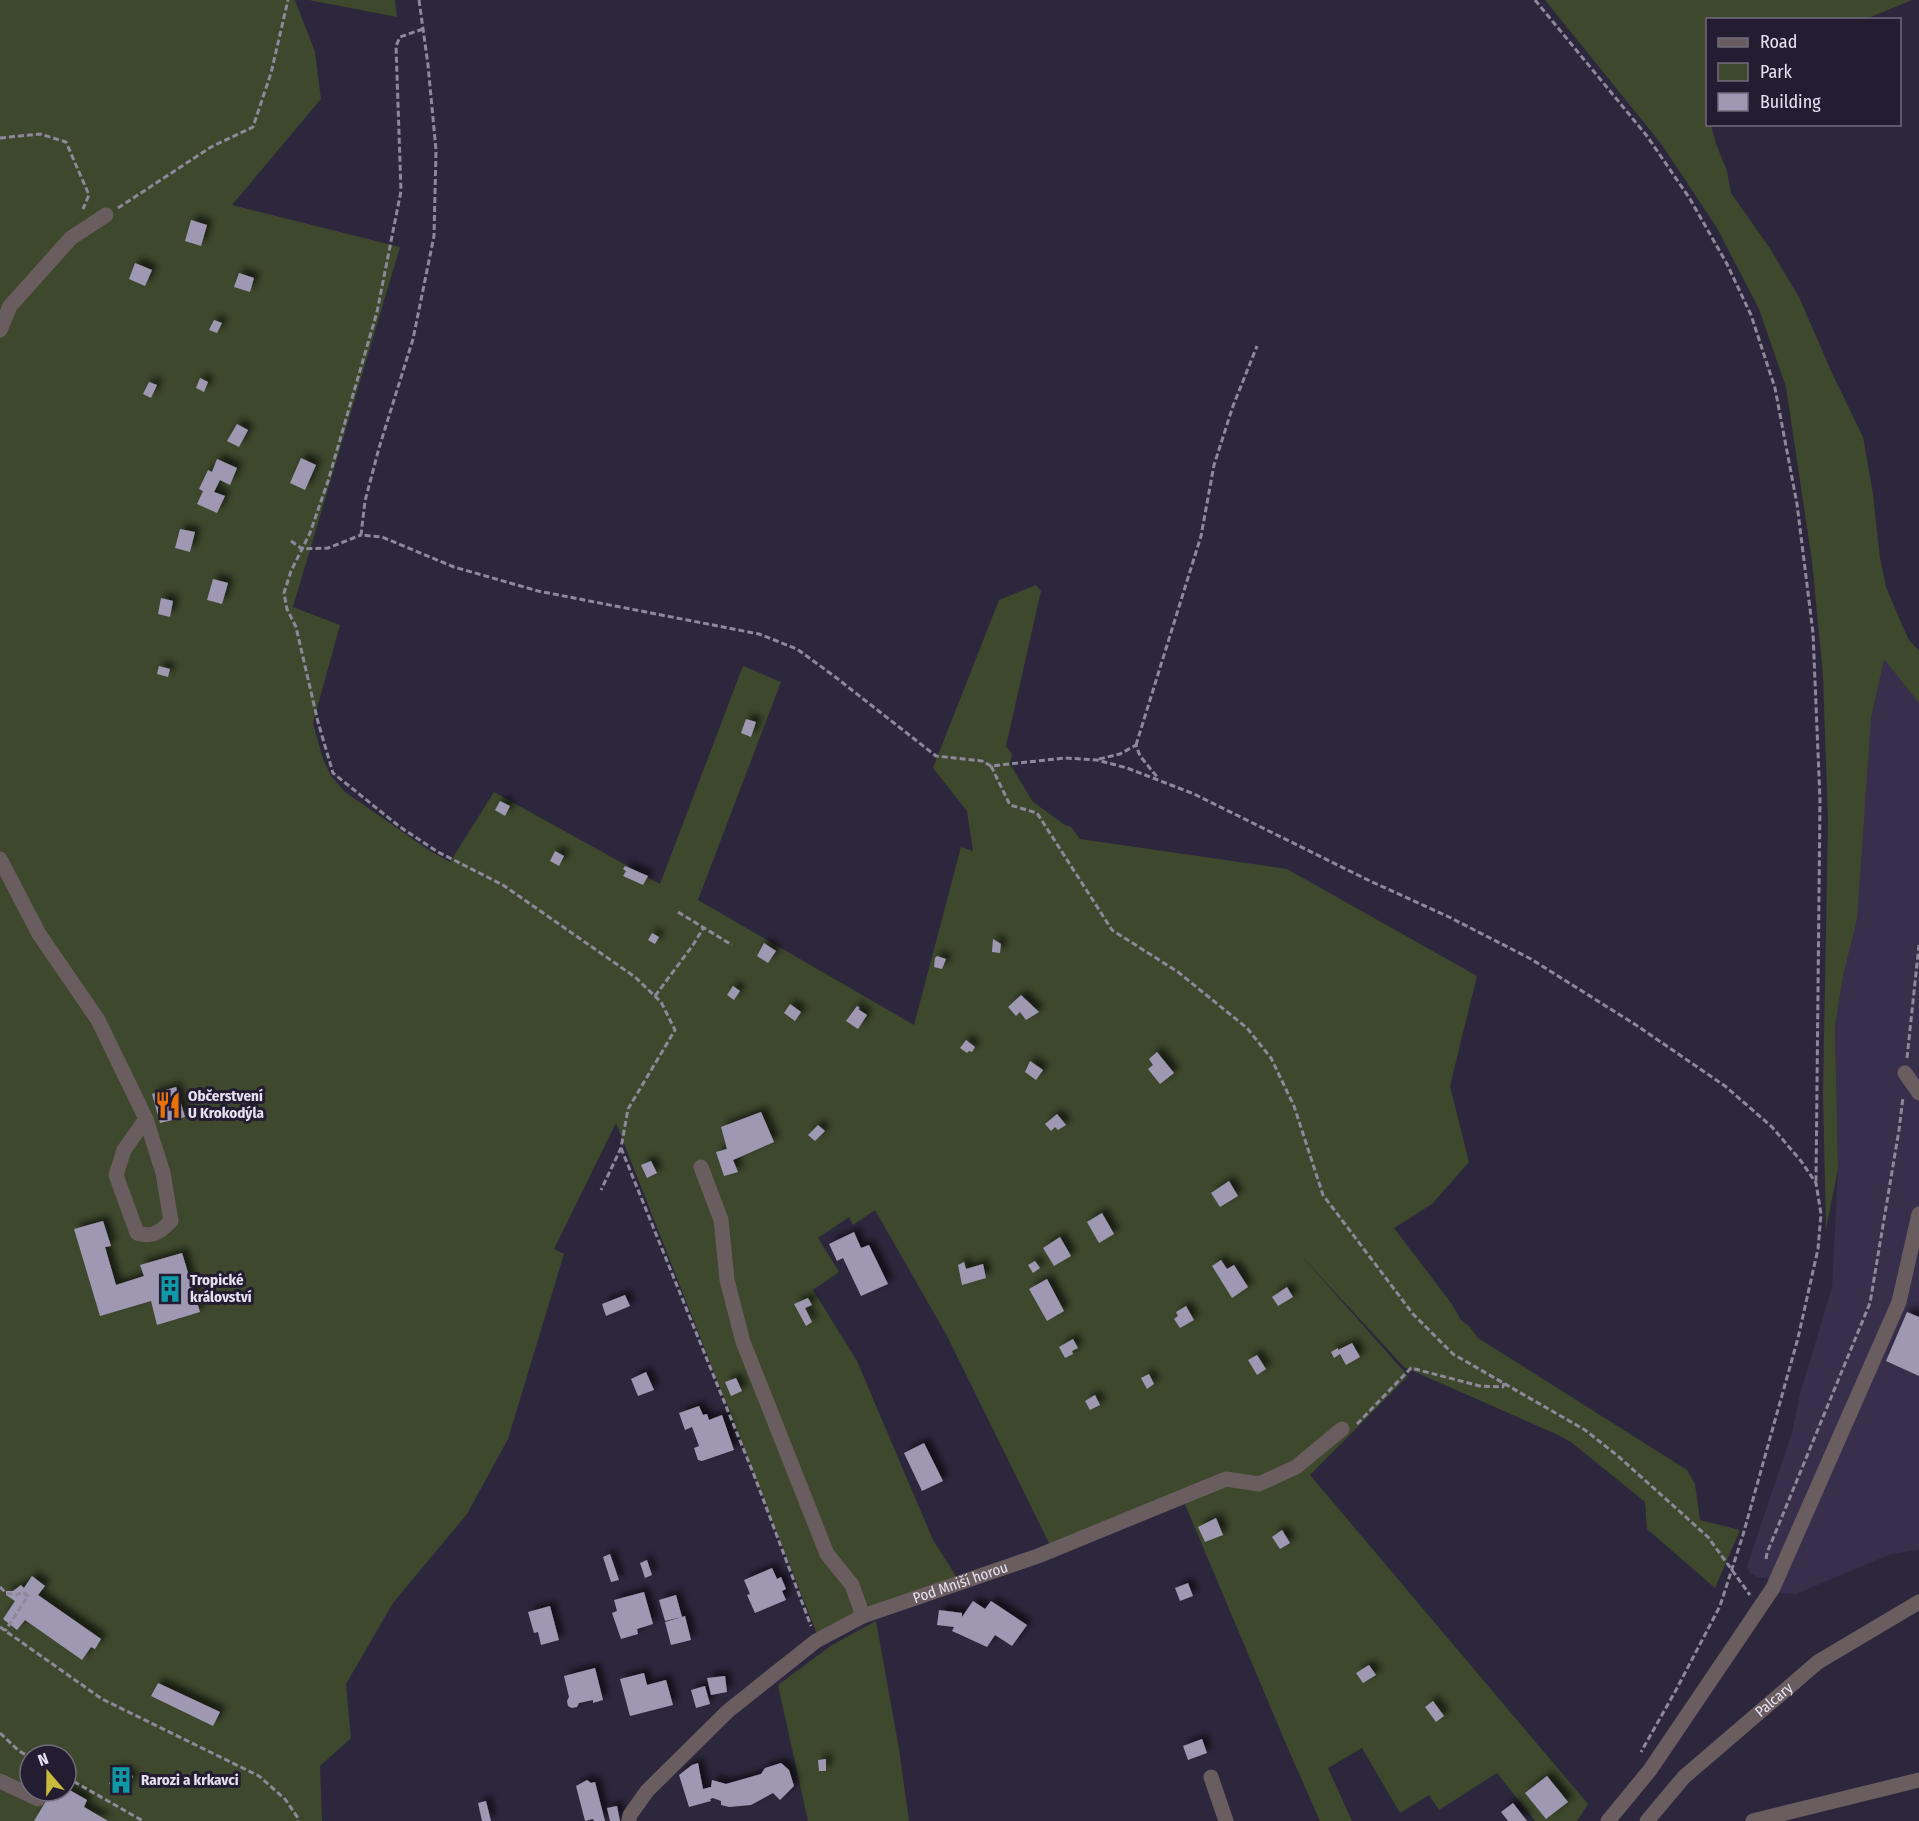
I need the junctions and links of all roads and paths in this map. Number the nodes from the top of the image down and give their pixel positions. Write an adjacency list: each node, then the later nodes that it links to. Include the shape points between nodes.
1 (288, 0): 6 (path, via 271,73 253,127 211,147)
2 (419, 0): 4 (path)
3 (1535, 0): 28 (path, via 1647,136 1690,199 1751,315 1775,388 1797,504 1813,633 1820,800)
4 (423, 29): 10 (path, via 436,150 434,236 414,339 365,501); 12 (path, via 400,37 396,46 400,191 377,312 328,481)
5 (0, 138): 7 (path, via 40,134 66,142 89,195)
6 (106, 215): 7 (street)
7 (71, 238): 8 (street, via 10,306)
8 (0, 330)
9 (1257, 346): 13 (path, via 1214,465 1201,536)
10 (362, 535): 12 (path, via 328,548); 15 (path, via 382,537 454,567 538,591 759,634 797,649 936,756 982,761)
11 (291, 541): 12 (path)
12 (302, 549): 22 (path, via 284,593 333,772 400,827 438,852 504,885 635,977)
13 (1136, 745): 14 (path); 16 (path)
14 (1097, 760): 15 (path, via 1065,758); 16 (path)
15 (991, 766): 31 (path, via 1010,805 1037,813 1112,930 1178,972 1247,1028 1271,1058 1293,1106 1323,1196 1413,1314 1453,1354)
16 (1159, 779): 28 (path, via 1541,965 1725,1086 1772,1128)
17 (0, 859): 25 (street, via 39,934 98,1020)
18 (678, 912): 19 (path)
19 (704, 927): 20 (path); 22 (path)
20 (732, 945)
21 (1919, 945): 23 (path)
22 (655, 996): 26 (path, via 675,1030 628,1109)
23 (1905, 1073): 24 (street); 33 (path, via 1870,1303)
24 (1919, 1093)
25 (146, 1119): 25 (street, via 163,1173 171,1221 147,1236 137,1233 116,1175 124,1150)
26 (621, 1148): 29 (path); 41 (path, via 754,1475)
27 (701, 1167): 38 (street, via 721,1220 727,1280 743,1342 827,1554 852,1585)
28 (1816, 1183): 34 (path, via 1821,1214 1818,1249 1798,1338)
29 (601, 1190)
30 (1919, 1214): 37 (street, via 1899,1302 1774,1586)
31 (1504, 1383): 32 (path, via 1503,1387 1480,1386 1411,1368 1348,1433); 34 (path, via 1585,1430 1618,1456 1708,1536)
32 (1342, 1429): 38 (street, Pod Mniší horou, via 1296,1467 1259,1485 1226,1479 1038,1556)
33 (1766, 1561)
34 (1731, 1569): 37 (path); 44 (path, via 1720,1606)
35 (0, 1587): 40 (path, via 2,1592 22,1592 28,1596)
36 (1919, 1602): 55 (street, Palcary, via 1818,1662 1683,1777)
37 (1760, 1609): 54 (street, via 1650,1770)
38 (862, 1616): 41 (street, Pod Mniší horou)
39 (0, 1627): 40 (path)
40 (5, 1630): 51 (path, via 102,1699 258,1776 285,1799)
41 (816, 1641): 52 (street, Pod Mniší horou, via 728,1711 647,1791)
42 (0, 1733): 43 (path)
43 (18, 1749)
44 (1637, 1757)
45 (1211, 1777): 53 (street)
46 (1919, 1780): 56 (street)
47 (0, 1781): 49 (street)
48 (78, 1784): 50 (path)
49 (18, 1790)
50 (143, 1821)
51 (298, 1821)
52 (629, 1821)
53 (1226, 1821)
54 (1608, 1821)
55 (1647, 1821)
56 (1753, 1821)

